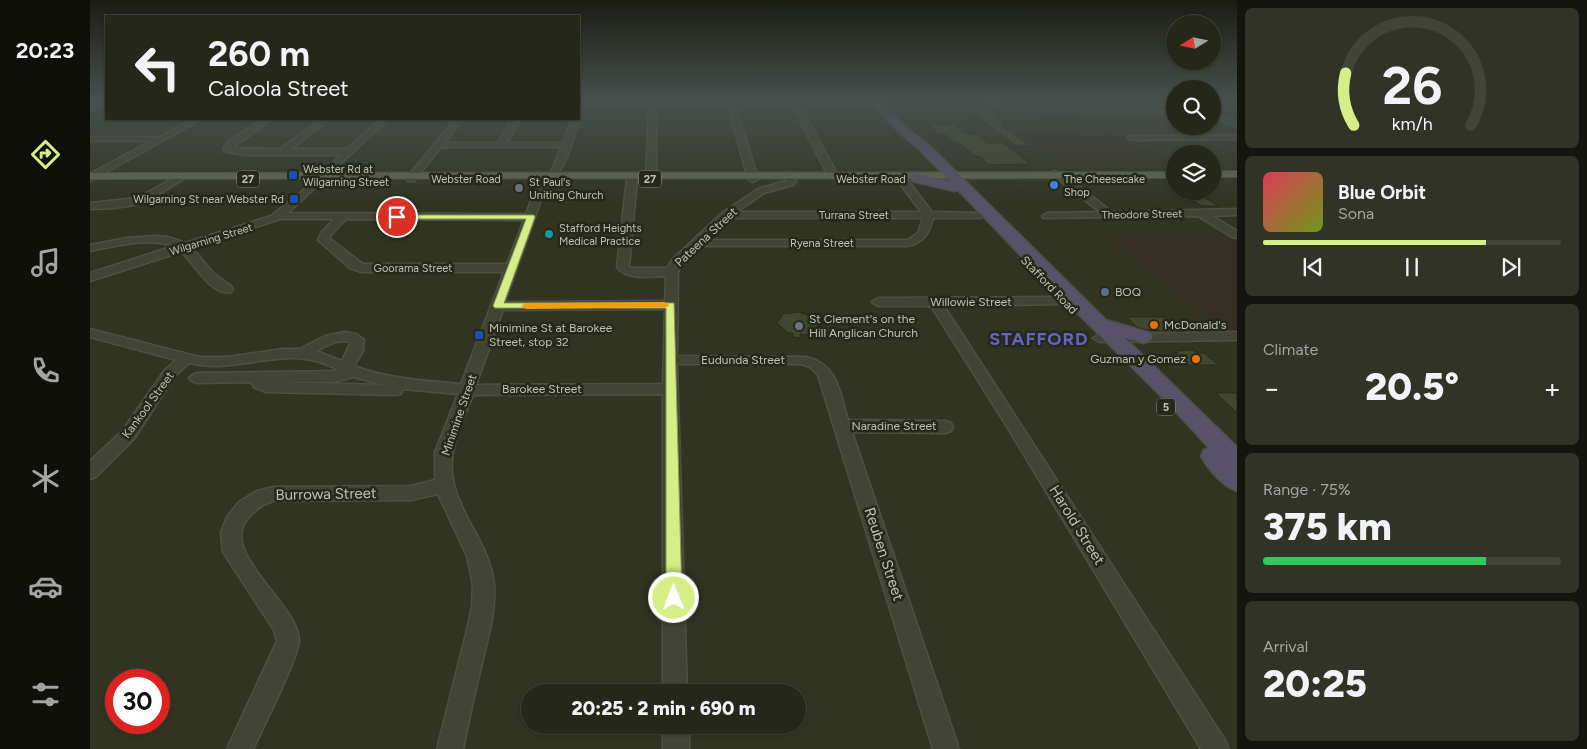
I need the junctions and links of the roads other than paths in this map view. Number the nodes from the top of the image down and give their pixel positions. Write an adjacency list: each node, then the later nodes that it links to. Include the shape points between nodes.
1 (168, 135): 16 (street)
2 (243, 135): 20 (street, via 227,149)
3 (305, 135): 20 (street)
4 (367, 135): 21 (street, Wilgarning Street)
5 (446, 135): 17 (street)
6 (507, 135): 18 (street)
7 (569, 135): 19 (street, Minimine Street)
8 (652, 135): 27 (street)
9 (740, 135): 30 (street)
10 (811, 135): 25 (street)
11 (906, 135): 37 (highway, Stafford Road / 5)
12 (910, 135): 37 (highway, Stafford Road / 5)
13 (1237, 137): 14 (street)
14 (1131, 138)
15 (90, 139): 16 (street)
16 (160, 139): 29 (street)
17 (438, 145): 18 (street); 35 (street)
18 (501, 145): 19 (street)
19 (566, 145): 22 (street, Minimine Street)
20 (282, 152): 21 (street)
21 (348, 152): 34 (street, Wilgarning Street)
22 (556, 174): 27 (main road, Webster Road / 27); 35 (main road, Webster Road / 27); 39 (main road, Webster Road / 27); 50 (street, Minimine Street, via 543,182)
23 (1221, 174): 24 (main road)
24 (1237, 174)
25 (833, 175): 31 (main road, Webster Road / 27); 32 (main road, Webster Road / 27)
26 (1166, 175): 28 (main road)
27 (651, 176): 30 (main road, Webster Road / 27)
28 (1057, 176): 37 (main road); 38 (main road); 43 (street)
29 (91, 177): 33 (main road, Webster Road / 27)
30 (752, 177): 31 (main road, Webster Road / 27); 39 (main road, Webster Road / 27)
31 (790, 177): 36 (main road, Webster Road / 27); 44 (street, Pateena Street, via 788,184 756,194)
32 (919, 177): 36 (main road, Webster Road / 27); 37 (highway); 37 (highway)
33 (179, 178): 34 (main road, Webster Road / 27); 40 (street, via 140,202)
34 (321, 178): 35 (main road, Webster Road / 27); 47 (street, Wilgarning Street)
35 (412, 178)
36 (901, 178): 45 (street)
37 (950, 178): 38 (highway, via 969,184); 46 (highway, Stafford Road / 5); 65 (highway, Stafford Road / 5)
38 (981, 178)
39 (632, 179): 56 (street, via 623,267 630,272)
40 (90, 206)
41 (1237, 212): 42 (street, Theodore Street)
42 (1202, 213): 43 (street, Theodore Street); 51 (street)
43 (1109, 214): 48 (street, Theodore Street)
44 (726, 215): 45 (street, Turrana Street); 52 (street, Pateena Street)
45 (929, 215): 46 (street, Turrana Street); 52 (street, Ryena Street, via 922,238 908,243)
46 (981, 215): 61 (highway, Stafford Road / 5)
47 (278, 216): 49 (street); 53 (street, Wilgarning Street)
48 (1047, 216)
49 (342, 217): 50 (street); 55 (street, Goorama Street, via 324,240 357,267)
50 (531, 217): 55 (street, Minimine Street)
51 (1236, 235)
52 (696, 243): 56 (street, Pateena Street, via 676,262)
53 (184, 247): 54 (street, via 144,238); 57 (street, Wilgarning Street); 58 (street, via 210,280)
54 (90, 248)
55 (512, 268): 63 (street, Minimine Street)
56 (672, 272): 62 (street, Pateena Street)
57 (90, 278)
58 (227, 289)
59 (878, 302): 60 (street, Willowie Street)
60 (935, 302): 61 (street, Willowie Street); 92 (street, Harold Street)
61 (1065, 302): 65 (highway, Stafford Road / 5)
62 (671, 305): 63 (street); 71 (street, Pateena Street)
63 (498, 306): 78 (street, Minimine Street)
64 (1237, 336): 67 (street)
65 (1107, 337): 67 (street); 67 (highway, via 1120,332); 73 (highway, Stafford Road / 5); 84 (highway, Stafford Road / 5)
66 (94, 338): 70 (street, Barokee Street)
67 (1149, 340): 68 (street); 73 (highway)
68 (1237, 343)
69 (304, 353): 70 (street, Barokee Street, via 273,353 212,362); 74 (street, Barokee Street); 74 (street, Barokee Street, via 320,344 354,337 358,344)
70 (185, 359): 83 (street, Kankool Street, via 169,374 128,435)
71 (670, 360): 72 (street, Eudunda Street, via 802,360); 79 (street, Pateena Street)
72 (815, 364): 80 (street, Reuben Street, via 825,373)
73 (1142, 365): 82 (highway, Stafford Road / 5)
74 (350, 370): 76 (street, Barokee Street, via 334,377); 77 (street, Barokee Street, via 383,381)
75 (197, 378): 76 (street, Barokee Street)
76 (256, 378): 77 (street, Barokee Street, via 260,385 270,387 395,390)
77 (412, 385): 78 (street, Barokee Street)
78 (467, 388): 79 (street, Barokee Street); 85 (street, Minimine Street, via 444,452)
79 (671, 389): 86 (street, Pateena Street)
80 (843, 426): 81 (street, Naradine Street); 91 (street, Reuben Street)
81 (945, 426)
82 (1237, 462)
83 (90, 472)
84 (1237, 481)
85 (444, 485): 88 (street, Burrowa Street, via 411,493 273,494 261,496 245,507 230,531 230,545 284,626 288,641 282,661); 89 (street, Minimine Street, via 451,506 474,545 483,588 479,626)
86 (675, 684)
87 (676, 734): 90 (street)
88 (240, 749)
89 (450, 749)
90 (676, 749)
91 (946, 749)
92 (1216, 749)

